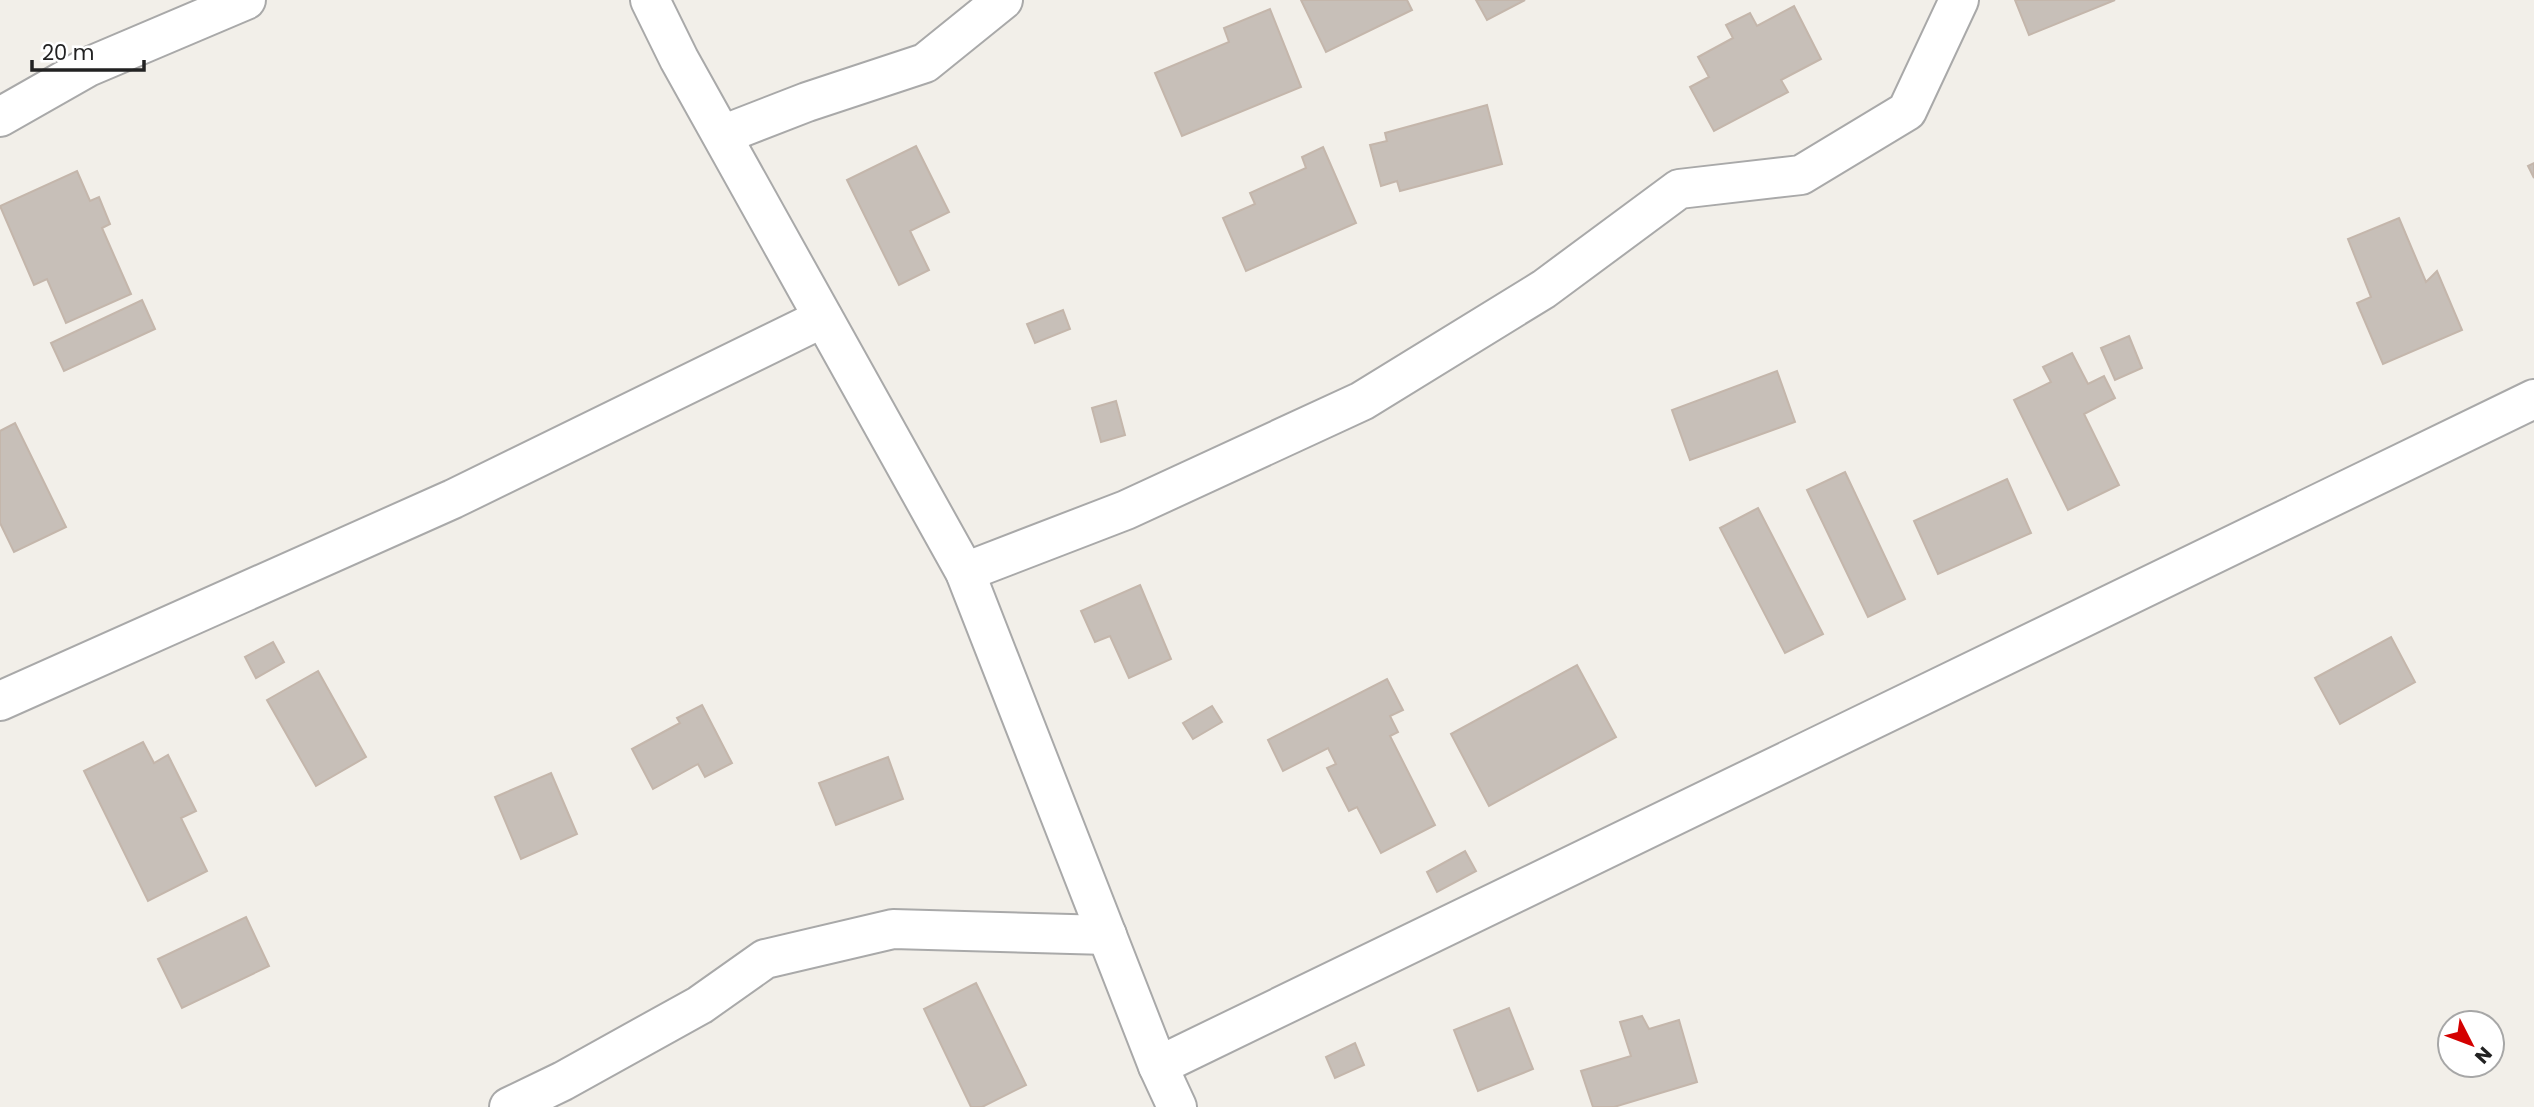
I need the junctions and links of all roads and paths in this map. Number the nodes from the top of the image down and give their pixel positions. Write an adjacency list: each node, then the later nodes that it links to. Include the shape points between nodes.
1 (246, 0): 5 (street, via 88,67)
2 (650, 0): 6 (street)
3 (1003, 0): 6 (street, via 925,63)
4 (1959, 0): 9 (street, via 1907,111 1801,175 1679,189 1544,289 1362,401 1126,510)
5 (0, 117)
6 (722, 135): 7 (street)
7 (823, 318): 9 (street); 10 (street, via 453,499)
8 (2534, 399): 12 (street)
9 (965, 572): 11 (street)
10 (0, 701)
11 (1107, 935): 12 (street); 13 (street, via 893,929 765,959 700,1005)
12 (1158, 1066): 14 (street)
13 (509, 1107)
14 (1177, 1107)

